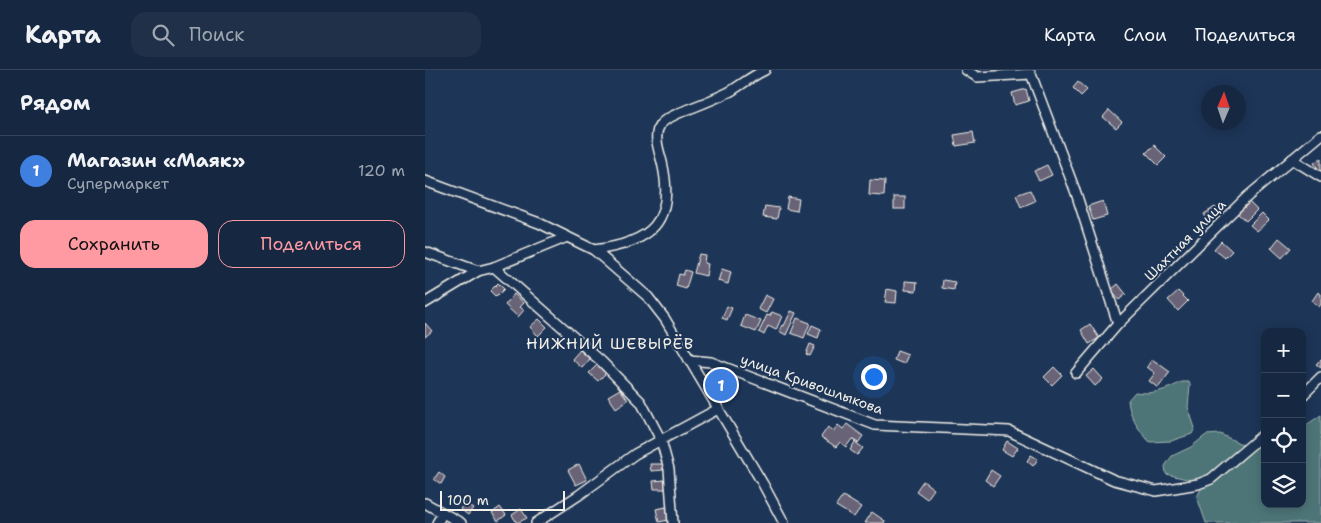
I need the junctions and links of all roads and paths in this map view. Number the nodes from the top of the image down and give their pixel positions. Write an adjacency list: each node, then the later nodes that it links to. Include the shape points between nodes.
1 (765, 70): 8 (street, via 729,92 661,123 657,142 667,201 659,221 640,238)
2 (965, 70): 13 (street, via 977,77 1031,74)
3 (1321, 135): 4 (street, Шахтная улица)
4 (1292, 159): 5 (street); 13 (street, Шахтная улица, via 1247,197)
5 (1321, 177)
6 (425, 181): 7 (street, via 539,223)
7 (567, 237): 8 (street); 10 (street)
8 (594, 250): 14 (street, via 648,297)
9 (425, 252): 11 (street)
10 (494, 267): 11 (street); 20 (street, via 602,362 641,402)
11 (478, 271): 12 (street)
12 (425, 303)
13 (1118, 324): 15 (street, Шахтная улица)
14 (689, 360): 18 (street); 19 (street, улица Кривошлыкова, via 711,362 875,425 1009,431 1114,480 1156,491 1211,479)
15 (1076, 373)
16 (1321, 377): 17 (street)
17 (1306, 392)
18 (718, 409): 20 (street); 27 (street)
19 (1261, 436)
20 (661, 440): 25 (street, via 635,454); 26 (street, via 669,469)
21 (425, 503): 22 (street)
22 (443, 513): 23 (street); 24 (street)
23 (437, 523)
24 (461, 523)
25 (536, 523)
26 (673, 523)
27 (784, 523)

